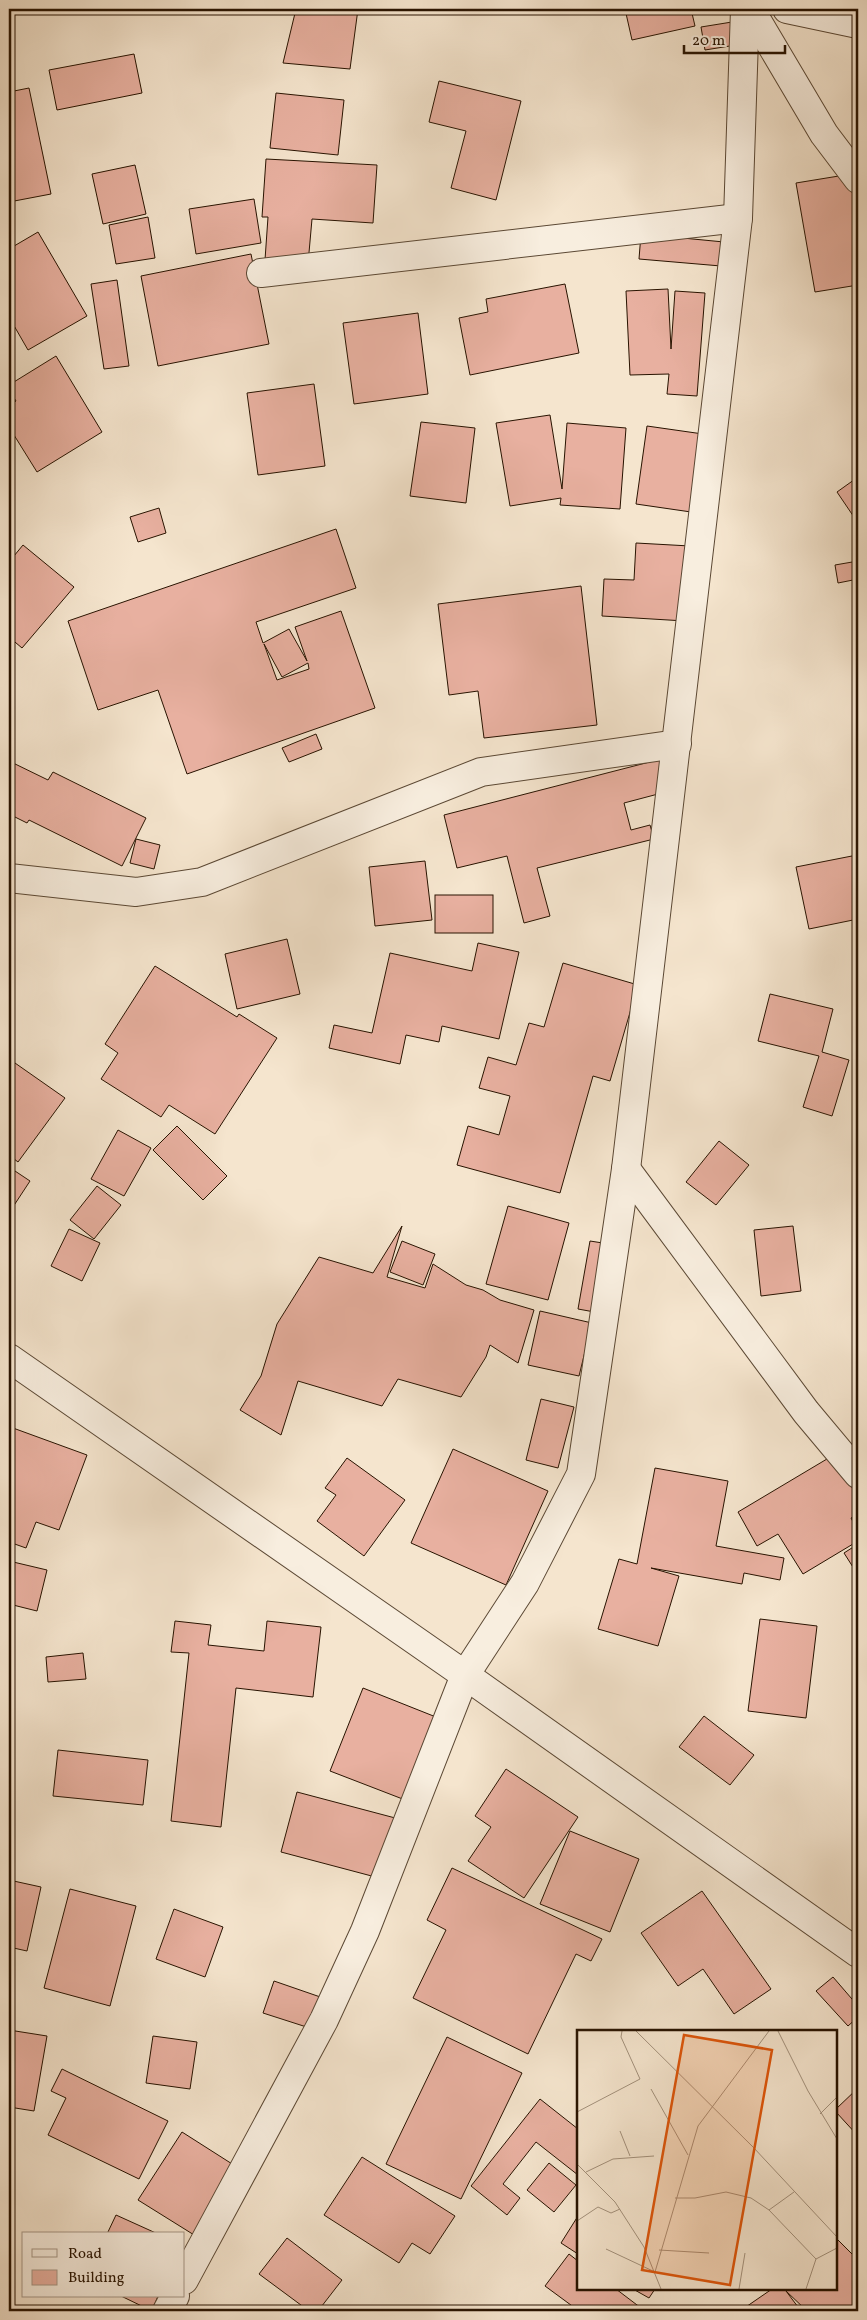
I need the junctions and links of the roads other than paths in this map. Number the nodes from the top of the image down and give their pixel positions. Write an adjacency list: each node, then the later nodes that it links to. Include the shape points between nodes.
1 (745, 9): 6 (street)
2 (750, 9): 5 (street, via 824,134)
3 (787, 9): 4 (street)
4 (858, 24)
5 (858, 179)
6 (738, 218): 7 (street); 8 (street)
7 (261, 273)
8 (677, 744): 9 (street, via 481,772 202,882 136,892); 10 (street)
9 (9, 878)
10 (626, 1170): 12 (street, via 806,1412); 13 (street, via 580,1474 525,1584)
11 (9, 1358): 13 (street)
12 (858, 1474)
13 (465, 1675): 14 (street); 15 (street, via 365,1931 324,2020)
14 (858, 1952)
15 (185, 2278)
16 (174, 2298): 17 (street)
17 (167, 2311)

